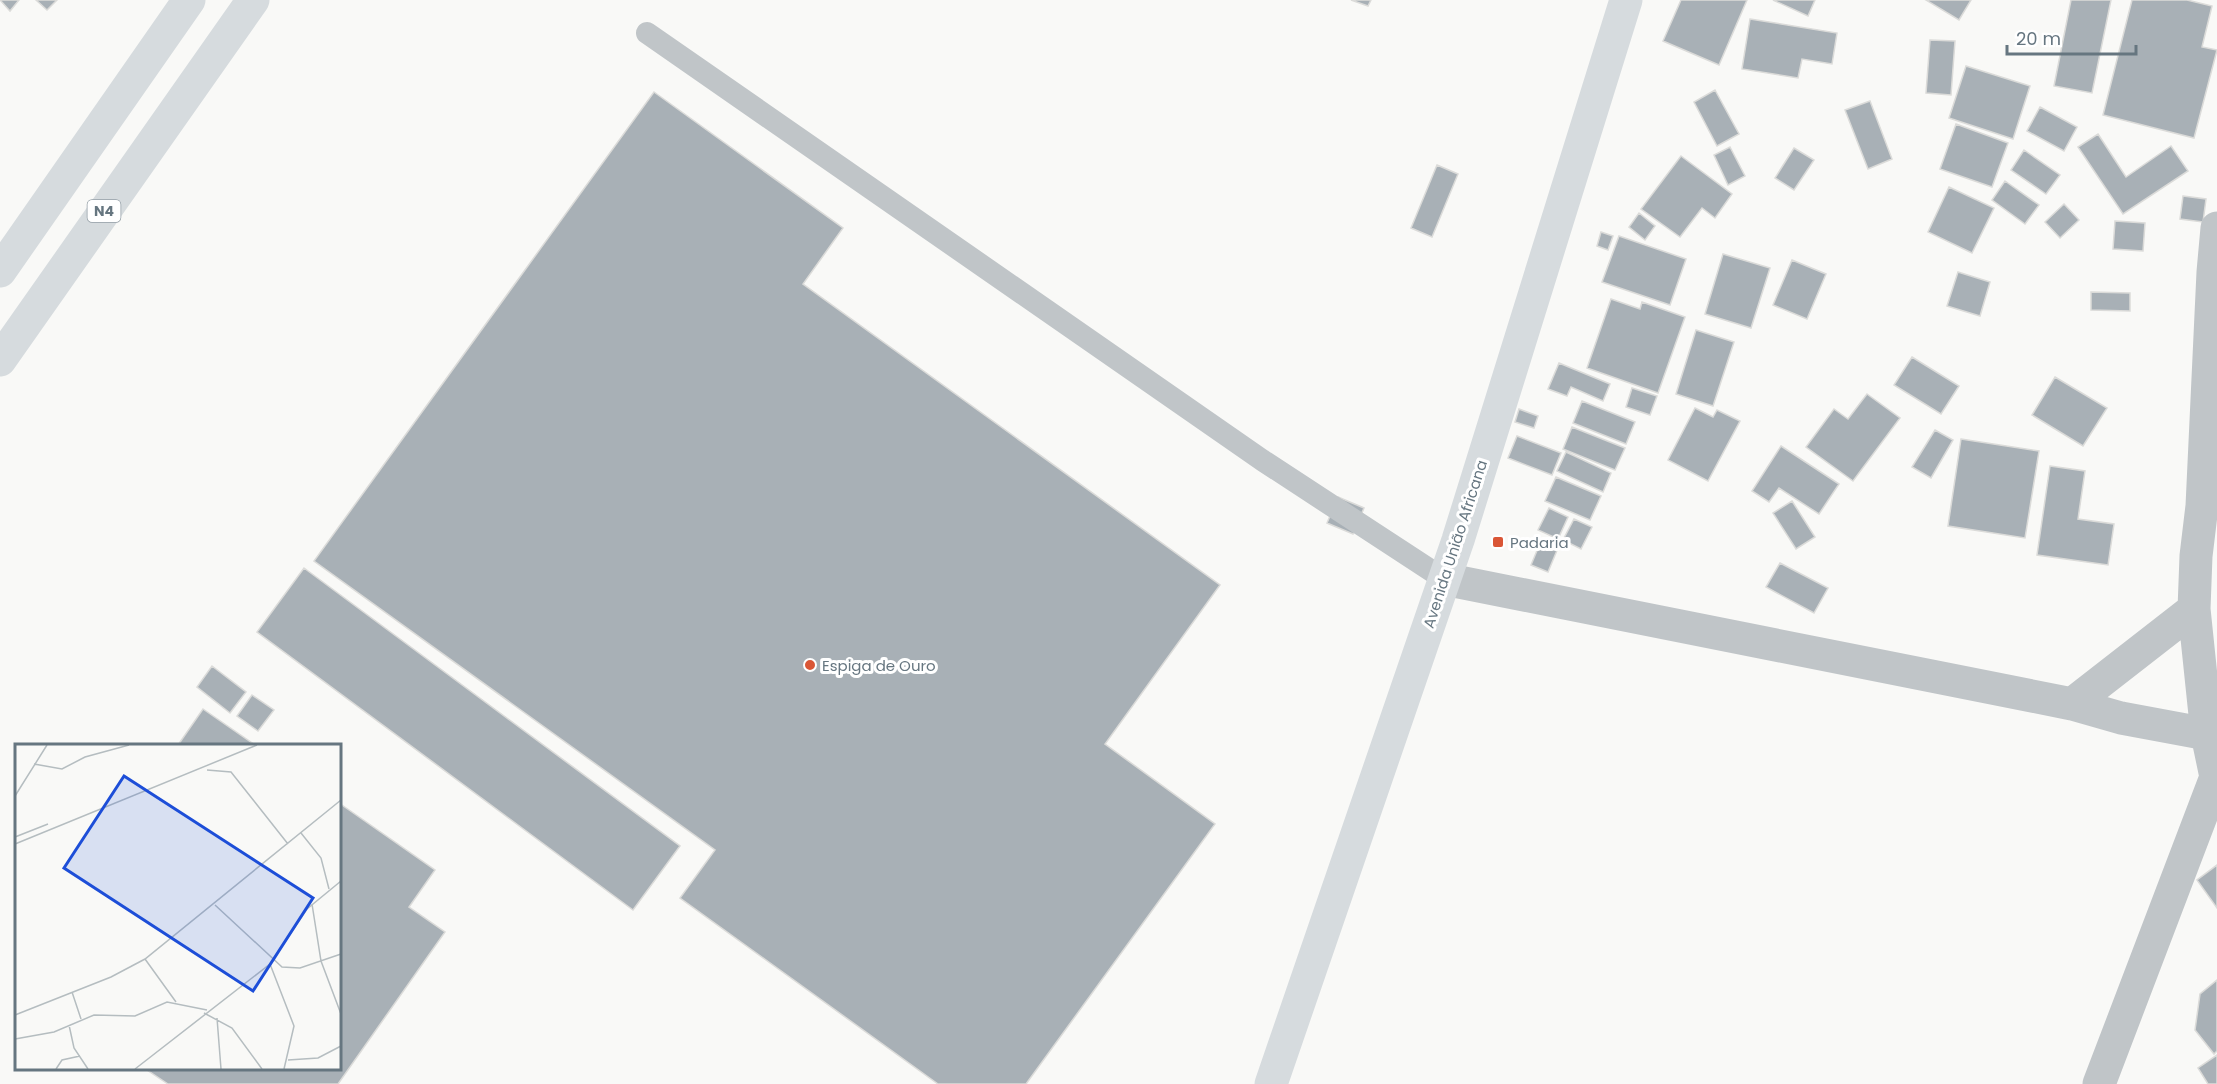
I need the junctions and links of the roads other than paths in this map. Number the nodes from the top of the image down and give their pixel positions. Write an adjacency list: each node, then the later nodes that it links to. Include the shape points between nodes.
1 (189, 0): 8 (main road)
2 (252, 0): 6 (main road, N4)
3 (259, 0): 6 (main road)
4 (1626, 0): 10 (main road, Avenida União Africana)
5 (647, 33): 10 (lane, via 1262,460)
6 (208, 63): 9 (main road, N4)
7 (2217, 228): 11 (street)
8 (0, 271)
9 (0, 360)
10 (1444, 579): 12 (street); 15 (main road, Avenida União Africana)
11 (2194, 609): 12 (street); 13 (street)
12 (2072, 704): 13 (street, via 2121,718)
13 (2212, 734): 14 (street)
14 (2216, 778): 16 (street)
15 (1271, 1084)
16 (2099, 1084)

